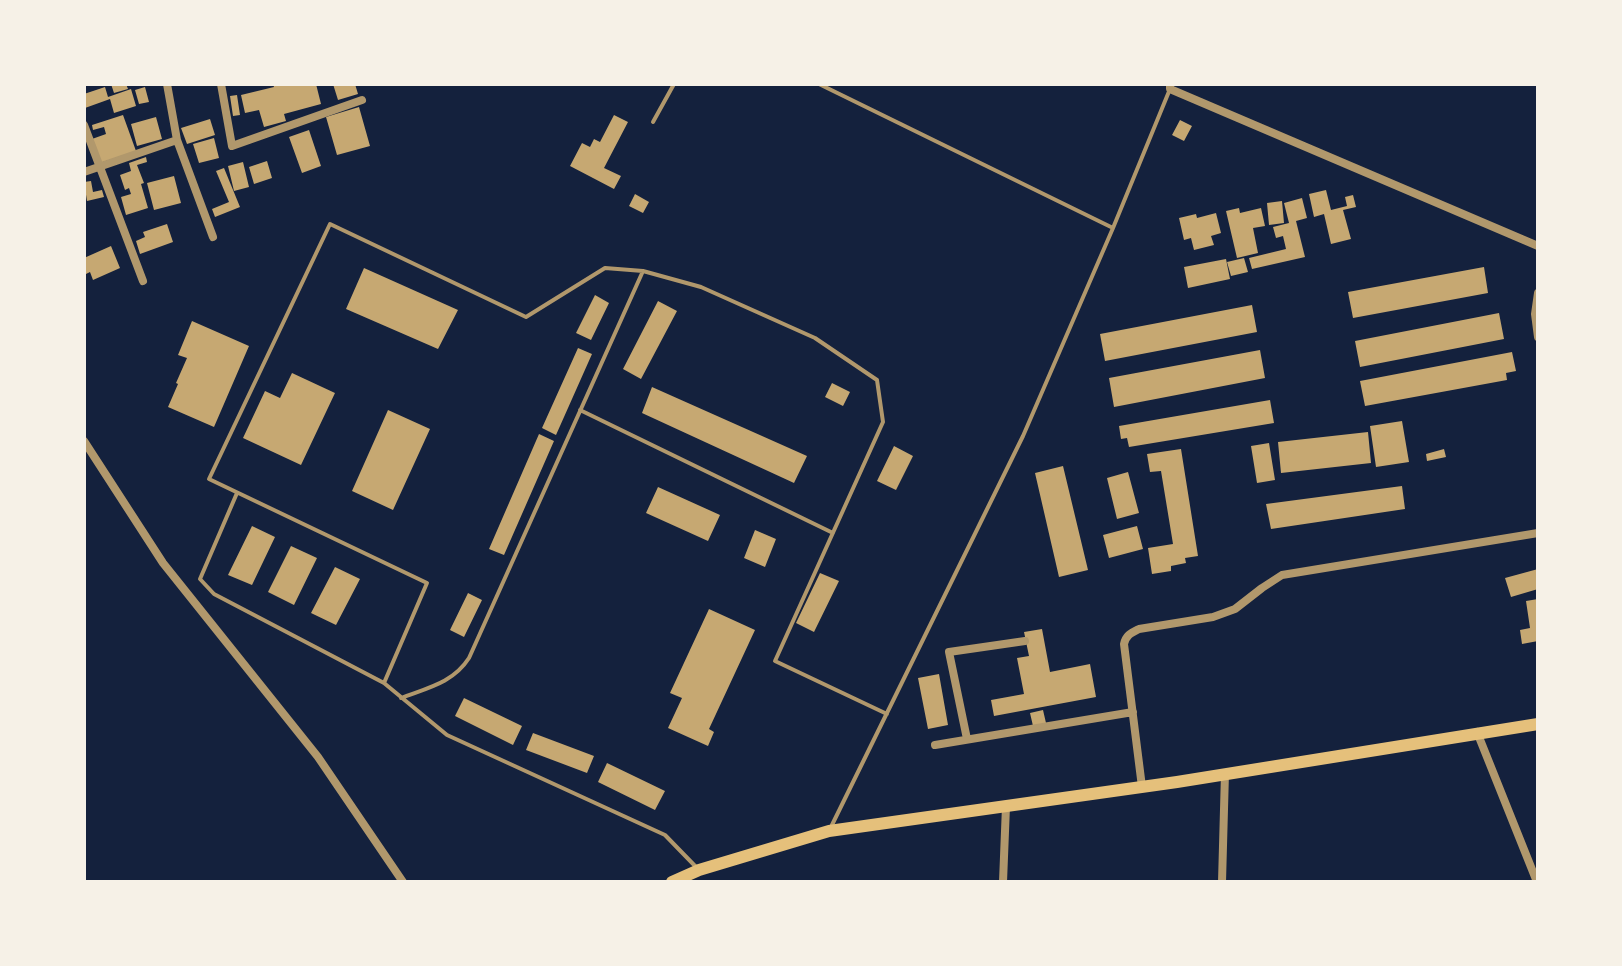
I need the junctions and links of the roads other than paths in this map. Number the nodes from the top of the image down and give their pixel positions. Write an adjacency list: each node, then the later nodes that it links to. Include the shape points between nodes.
1 (167, 84): 9 (street)
2 (221, 84): 6 (street, via 232,146)
3 (674, 84): 7 (lane)
4 (819, 84): 12 (lane)
5 (1170, 86): 12 (lane); 14 (street)
6 (362, 100)
7 (653, 122)
8 (84, 125): 10 (street)
9 (177, 140): 10 (street); 13 (street)
10 (99, 168): 11 (street); 16 (street)
11 (84, 172)
12 (1113, 228): 28 (lane, via 1023,436)
13 (213, 237)
14 (1538, 246)
15 (643, 271): 19 (lane); 21 (lane, via 605,268 526,317 330,224 209,479); 22 (lane, via 701,287 815,338 877,380 883,422)
16 (143, 281)
17 (1538, 293): 18 (street)
18 (1538, 337)
19 (579, 410): 22 (lane); 26 (lane, via 464,667 444,682)
20 (84, 441): 38 (street, via 163,563 318,757)
21 (237, 493): 25 (lane, via 200,579 214,594); 25 (lane, via 427,583)
22 (833, 533): 28 (lane, via 775,661)
23 (1538, 533): 27 (street, via 1282,575 1235,609 1139,629 1124,644)
24 (1025, 641): 31 (street, via 949,652)
25 (384, 683): 26 (lane)
26 (401, 698): 37 (lane, via 447,735 665,835)
27 (1133, 712): 31 (street); 34 (street)
28 (887, 714): 36 (lane)
29 (1538, 724): 30 (main road)
30 (1477, 732): 33 (main road); 42 (street)
31 (967, 739): 32 (street)
32 (935, 745)
33 (1225, 773): 34 (main road); 41 (street)
34 (1142, 787): 35 (main road)
35 (1006, 806): 36 (main road); 40 (street)
36 (829, 831): 37 (main road)
37 (699, 870): 39 (main road)
38 (403, 882)
39 (672, 882)
40 (1003, 882)
41 (1222, 882)
42 (1537, 882)

